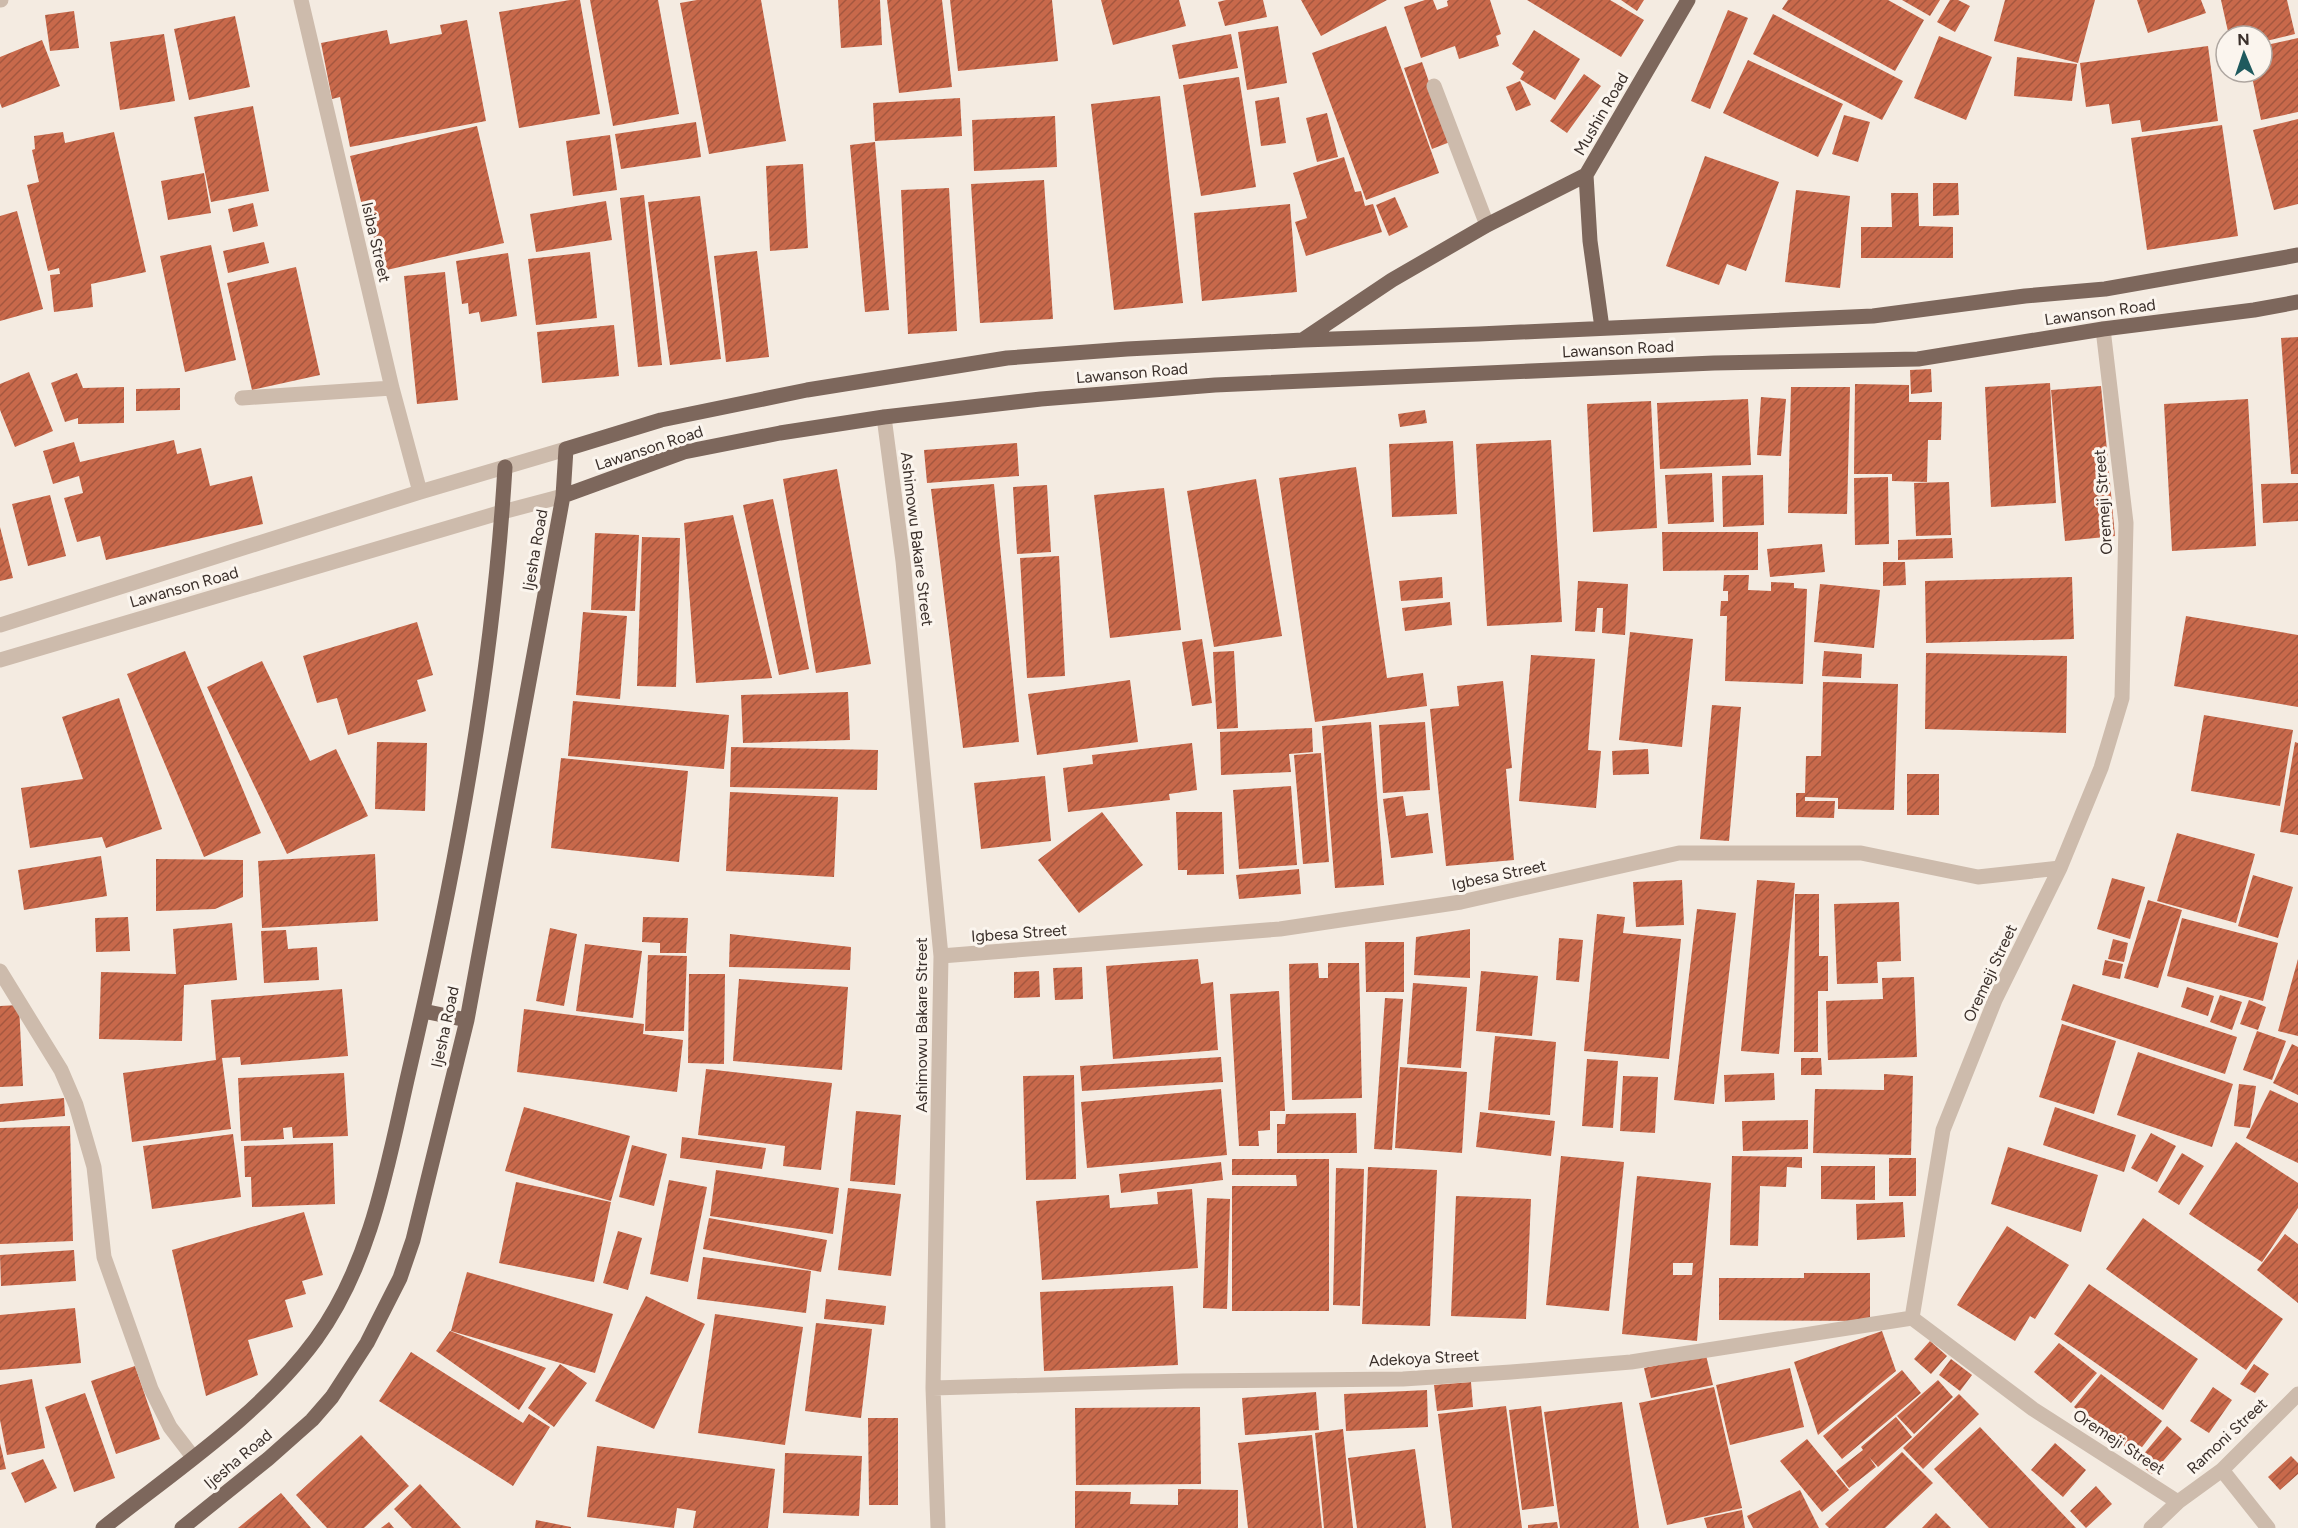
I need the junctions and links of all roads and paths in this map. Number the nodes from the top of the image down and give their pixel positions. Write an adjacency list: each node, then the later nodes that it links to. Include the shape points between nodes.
1 (301, 0): 11 (street, Isiba Street)
2 (1688, 0): 4 (main road, Mushin Road)
3 (1434, 86): 5 (street)
4 (1586, 175): 5 (main road); 8 (main road, Mushin Road)
5 (1486, 225): 10 (main road, via 1392,279)
6 (2298, 255): 8 (main road, Lawanson Road, via 2105,289 1873,316)
7 (2298, 302): 9 (main road, Lawanson Road)
8 (1602, 328): 10 (main road, Lawanson Road)
9 (2103, 329): 13 (main road, Lawanson Road, via 1918,359 1714,363 1215,384); 21 (street, Oremeji Street, via 2126,522 2122,698 2101,768)
10 (1303, 340): 14 (main road, Lawanson Road, via 1007,358 807,390 661,420)
11 (392, 387): 12 (street); 16 (street, Isiba Street)
12 (242, 398)
13 (884, 417): 17 (main road, Lawanson Road, via 684,452); 22 (street, Ashimowu Bakare Street, via 903,561)
14 (566, 449): 15 (street); 17 (main road, Ijesha Road)
15 (505, 467): 16 (street); 18 (main road, Ijesha Road)
16 (420, 492): 19 (street)
17 (563, 496): 18 (street, Lawanson Road); 25 (main road, Ijesha Road)
18 (502, 512): 20 (street, Lawanson Road); 24 (main road, Ijesha Road, via 476,738)
19 (0, 625)
20 (0, 660)
21 (2060, 868): 22 (street, Igbesa Street, via 1978,877 1861,853 1679,853 1461,902 1280,929); 26 (street, Oremeji Street, via 1995,1000 1943,1130)
22 (941, 956): 27 (street, Ashimowu Bakare Street)
23 (0, 971): 29 (street, via 61,1070 76,1105 94,1167 104,1257 151,1389 170,1427)
24 (423, 1011): 25 (main road); 29 (main road, Ijesha Road, via 382,1190 341,1297 316,1338 279,1384)
25 (467, 1020): 33 (main road, Ijesha Road, via 413,1240 400,1278 373,1333 312,1420)
26 (1912, 1318): 27 (street, Adekoya Street, via 1631,1362 1511,1372 1403,1379); 31 (street, Oremeji Street, via 2033,1409)
27 (933, 1388): 34 (street, Ashimowu Bakare Street)
28 (2298, 1394): 30 (street, Ramoni Street)
29 (192, 1457): 32 (main road, Ijesha Road)
30 (2222, 1470): 31 (street, Ramoni Street); 36 (street)
31 (2178, 1502): 35 (street, Ramoni Street)
32 (103, 1528)
33 (182, 1528)
34 (938, 1528)
35 (2151, 1528)
36 (2268, 1528)

